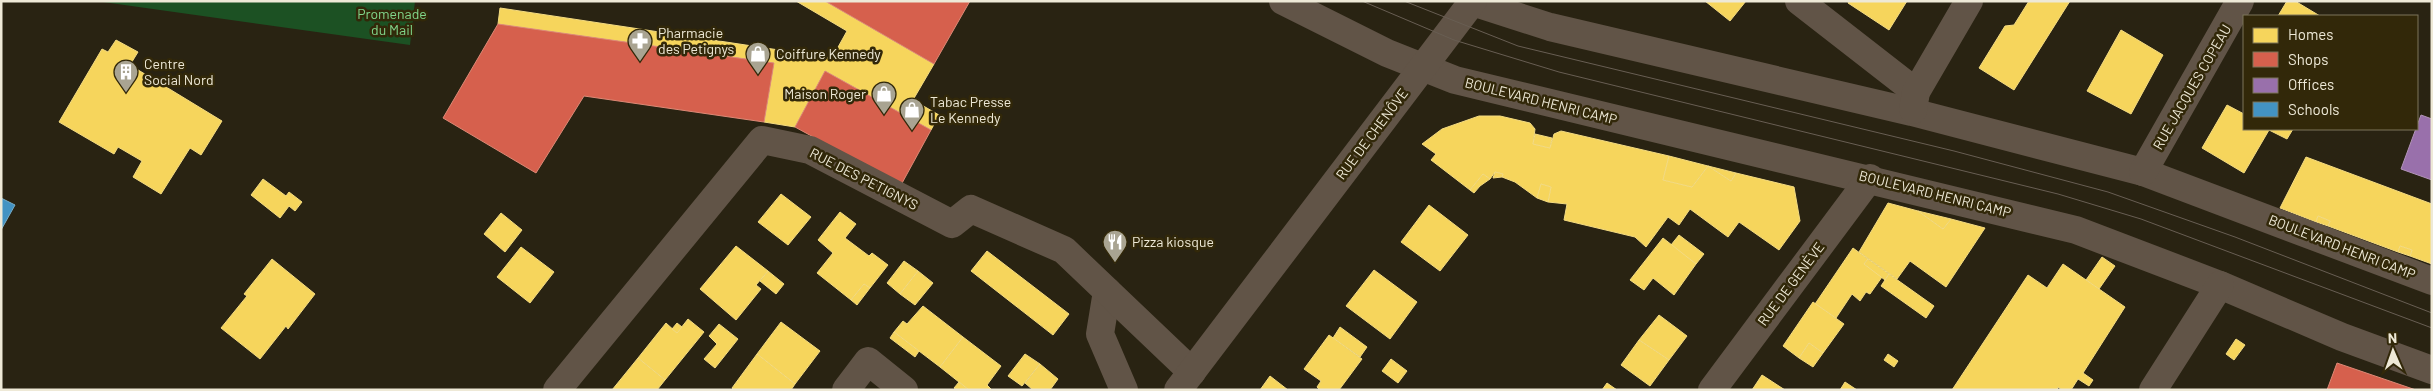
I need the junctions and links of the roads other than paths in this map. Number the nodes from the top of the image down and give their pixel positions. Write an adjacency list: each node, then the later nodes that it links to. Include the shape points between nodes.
1 (1282, 1): 6 (street, BOULEVARD HENRI CAMP)
2 (1799, 1): 7 (street)
3 (1969, 1): 7 (street)
4 (2240, 1): 8 (street, RUE JACQUES COPEAU)
5 (1471, 2): 6 (street, RUE DE CHENÔVE); 7 (street, BOULEVARD HENRI CAMP, via 1550,27)
6 (1422, 68): 9 (street, BOULEVARD HENRI CAMP, via 1487,89); 14 (street, RUE DE CHENÔVE)
7 (1914, 102): 8 (street, BOULEVARD HENRI CAMP)
8 (2143, 172): 10 (street, BOULEVARD HENRI CAMP)
9 (1870, 178): 11 (street, BOULEVARD HENRI CAMP, via 2076,230); 19 (street, RUE DE GENÈVE)
10 (2432, 280)
11 (2220, 285): 13 (street, BOULEVARD HENRI CAMP, via 2342,337); 20 (street)
12 (1107, 291): 14 (street, RUE DES PETIGNYS); 15 (street, RUE DES PETIGNYS, via 1064,250 971,209 952,224 810,150 762,140); 18 (street, via 1100,334)
13 (2432, 370)
14 (1185, 381)
15 (557, 390)
16 (846, 390): 17 (street, via 868,361)
17 (904, 390)
18 (1124, 390)
19 (1712, 390)
20 (2152, 390)

